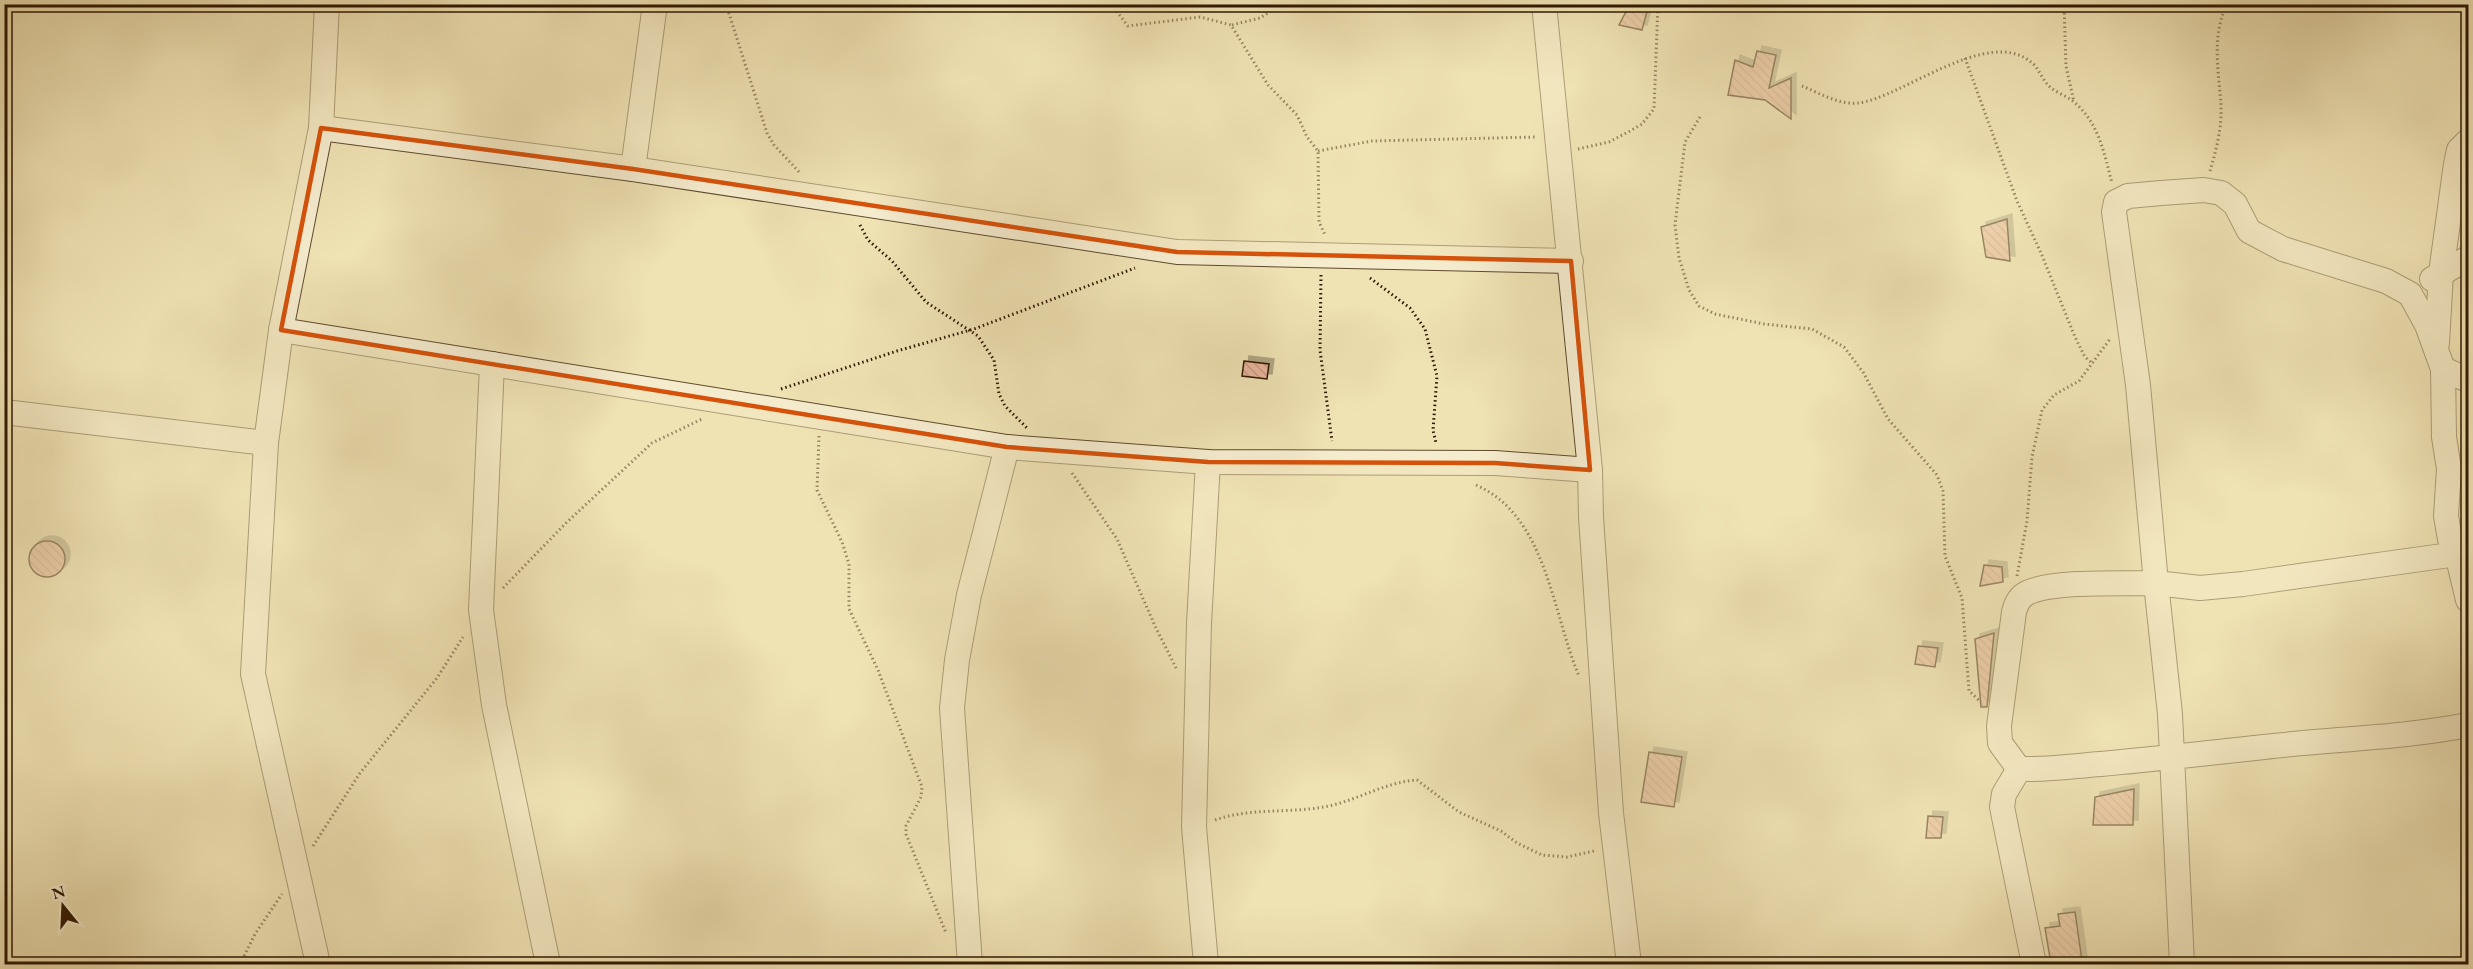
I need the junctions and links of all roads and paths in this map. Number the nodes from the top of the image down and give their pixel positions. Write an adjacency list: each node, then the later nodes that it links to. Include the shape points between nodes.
1 (327, 4): 15 (street)
2 (655, 4): 19 (street)
3 (726, 4): 21 (path, via 767,132)
4 (1111, 4): 10 (path, via 1128,26 1200,17)
5 (1282, 4): 10 (path, via 1260,18)
6 (1544, 4): 17 (street)
7 (1658, 4): 17 (path, via 1653,109 1642,124 1609,142)
8 (2064, 4): 13 (path, via 2066,66)
9 (2227, 4): 20 (path, via 2220,18 2217,46 2221,107 2218,142)
10 (1232, 25): 18 (path, via 1268,85 1298,115)
11 (1965, 58): 12 (path, via 1860,103 1830,98); 13 (path, via 2016,55 2031,62 2042,79); 33 (path, via 2017,201 2075,337)
12 (1802, 86)
13 (2074, 102): 23 (path, via 2096,127)
14 (1700, 117): 52 (path, via 1684,142 1675,225 1679,258 1689,290 1699,306 1715,314 1812,329 1844,347 1863,372 1888,419 1928,463 1943,491 1945,556 1962,598 1969,691)
15 (321, 128): 19 (street); 30 (street)
16 (2469, 141): 27 (street, via 2459,150)
17 (1557, 145): 18 (path, via 1372,141); 26 (street)
18 (1318, 151): 24 (path, via 1319,222)
19 (633, 169): 21 (street)
20 (2204, 190): 23 (street, via 2128,196); 28 (street, via 2221,193 2235,204 2248,231 2283,249 2386,281)
21 (818, 197): 22 (street)
22 (843, 201): 24 (street, via 1177,252); 39 (path, via 868,240 892,261 926,302 978,336 994,360 999,394 1005,406)
23 (2116, 202): 29 (street, via 2114,212)
24 (1331, 256): 26 (street); 40 (path, via 1319,290 1320,350 1333,438); 42 (path, via 1419,317 1437,376 1433,430)
25 (2469, 258): 27 (street)
26 (1570, 261): 43 (street)
27 (2440, 273): 28 (street); 31 (street)
28 (2410, 294): 31 (street)
29 (2130, 314): 33 (path); 46 (street)
30 (281, 330): 32 (street); 37 (street)
31 (2440, 360): 34 (street); 45 (street, via 2449,469 2446,516 2450,539)
32 (492, 364): 36 (street); 49 (street)
33 (2093, 364): 47 (path, via 2073,387 2047,402 2037,423 2017,574)
34 (2469, 380)
35 (4, 412): 37 (street)
36 (820, 418): 38 (street); 59 (path, via 817,490 843,542 849,564 849,609 918,771 921,796 906,834)
37 (266, 443): 58 (street, via 253,674)
38 (1007, 447): 39 (street); 63 (street, via 969,595 952,708)
39 (1050, 450): 41 (street); 50 (path, via 1077,478 1117,539 1166,652)
40 (1332, 461): 41 (street); 42 (street)
41 (1208, 462): 56 (street)
42 (1446, 462): 43 (street)
43 (1590, 470): 57 (street)
44 (1471, 484): 51 (path, via 1498,496 1509,506 1535,549)
45 (2463, 554): 46 (street, via 2233,585 2200,588); 48 (street)
46 (2156, 583): 47 (street, via 2039,588); 54 (street, via 2170,714)
47 (2020, 598): 52 (street, via 2014,612)
48 (2469, 600)
49 (481, 610): 58 (path, via 437,678 360,773); 62 (street, via 494,705)
50 (1180, 673)
51 (1581, 680)
52 (2000, 715): 55 (street, via 2000,743)
53 (2469, 725): 54 (street, via 2423,734 2340,738)
54 (2170, 757): 55 (street, via 2047,770); 67 (street)
55 (2019, 769): 66 (street, via 2004,794 2002,807)
56 (1194, 827): 57 (path, via 1234,813 1328,806 1403,781 1418,780 1459,812 1542,855 1567,857); 64 (street)
57 (1615, 847): 65 (street)
58 (296, 872): 60 (path); 61 (street)
59 (949, 942)
60 (240, 964)
61 (318, 964)
62 (548, 964)
63 (970, 964)
64 (1206, 964)
65 (1629, 964)
66 (2034, 964)
67 (2182, 964)

